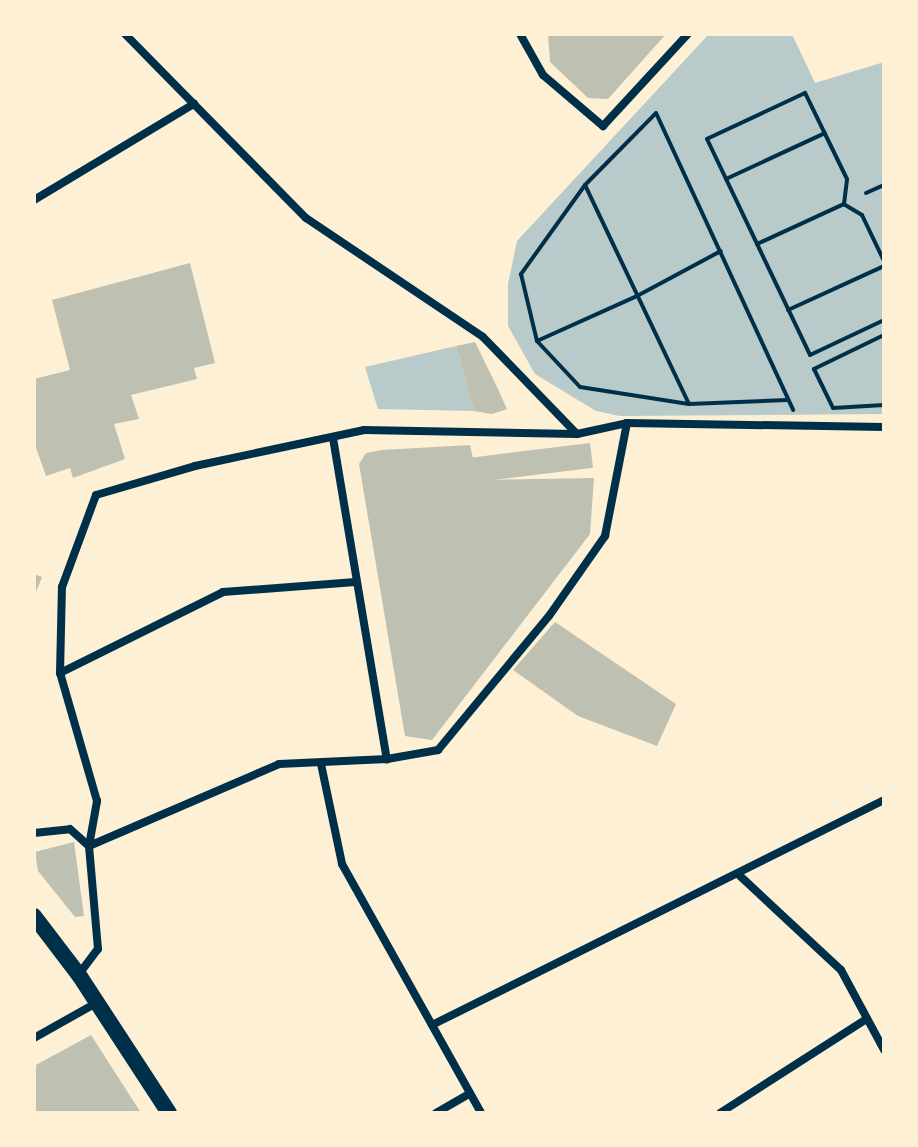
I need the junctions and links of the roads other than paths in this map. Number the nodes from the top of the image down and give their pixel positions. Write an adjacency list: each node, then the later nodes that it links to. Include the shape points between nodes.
1 (125, 34): 4 (street)
2 (520, 34): 3 (street, via 543,75 603,126)
3 (688, 34)
4 (194, 104): 5 (street); 8 (street, via 306,218 483,337)
5 (34, 200)
6 (627, 423): 7 (street); 8 (street); 12 (street, via 605,536 549,616 438,750)
7 (884, 427)
8 (577, 434): 9 (street, via 364,430)
9 (333, 438): 10 (street); 11 (street, via 195,466 96,495 62,587)
10 (356, 582): 11 (street, via 223,592); 12 (street)
11 (60, 673): 16 (street, via 97,801)
12 (387, 759): 13 (street)
13 (321, 764): 16 (street, via 279,764); 22 (street, via 342,864)
14 (880, 801): 17 (street)
15 (34, 833): 16 (street, via 70,829)
16 (89, 846): 19 (street, via 98,949)
17 (739, 875): 21 (street, via 841,970); 22 (street)
18 (34, 916): 19 (main road)
19 (79, 975): 20 (main road)
20 (96, 1003): 23 (street); 26 (main road)
21 (865, 1020): 24 (street); 29 (street)
22 (432, 1025): 25 (street)
23 (34, 1038)
24 (884, 1050)
25 (469, 1094): 27 (street); 28 (street)
26 (169, 1113)
27 (436, 1113)
28 (481, 1113)
29 (720, 1113)

